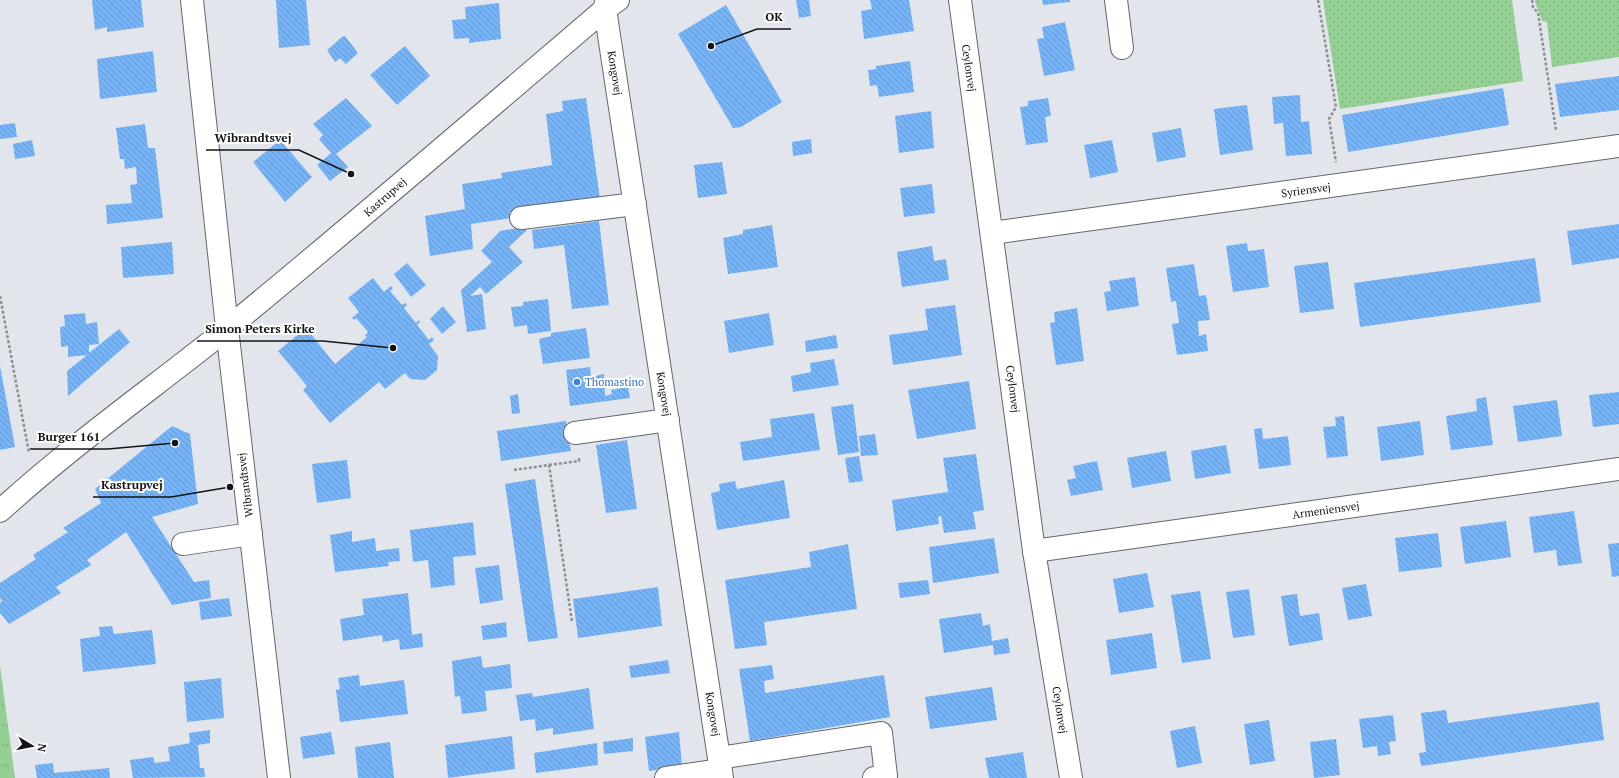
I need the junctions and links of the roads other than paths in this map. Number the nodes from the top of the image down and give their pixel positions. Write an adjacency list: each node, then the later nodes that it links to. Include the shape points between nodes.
1 (192, 0): 10 (street, Wibrandtsvej)
2 (960, 0): 9 (street, Ceylonvej)
3 (1116, 0): 5 (street)
4 (610, 3): 7 (street, Kongovej); 10 (street, Kastrupvej, via 347,229)
5 (1122, 48)
6 (1619, 146): 9 (street, Syriensvej)
7 (635, 204): 8 (street); 11 (street, Kongovej)
8 (521, 218)
9 (992, 233): 17 (street, Ceylonvej)
10 (227, 328): 14 (street, Kastrupvej, via 34,480); 15 (street, Wibrandtsvej)
11 (668, 420): 12 (street); 18 (street, Kongovej)
12 (575, 433)
13 (1619, 469): 17 (street, Armeniensvej)
14 (0, 511)
15 (251, 534): 16 (street); 19 (street, Wibrandtsvej)
16 (183, 544)
17 (1034, 551): 22 (street, Ceylonvej)
18 (721, 769): 20 (street); 21 (street, via 880,734 886,776)
19 (279, 778)
20 (666, 778)
21 (874, 778)
22 (1071, 778)

